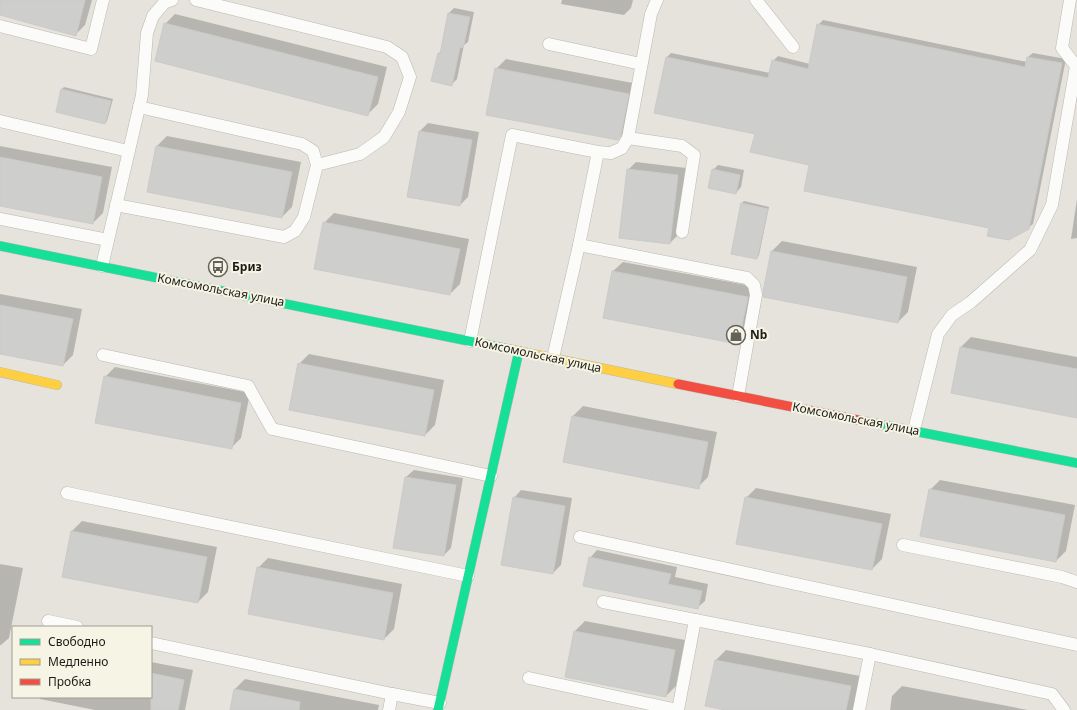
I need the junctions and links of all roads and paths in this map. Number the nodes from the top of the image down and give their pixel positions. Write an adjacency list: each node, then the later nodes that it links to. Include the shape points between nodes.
1 (103, 0): 7 (lane, via 91,49)
2 (172, 0): 11 (lane, via 164,3 153,16 147,33)
3 (196, 0): 16 (lane, via 387,47 402,57 410,77 399,112 384,137 360,154)
4 (657, 0): 10 (lane, via 650,14)
5 (756, 0): 9 (lane)
6 (1070, 0): 31 (lane, via 1062,48 1076,66 1052,205 1030,250 971,302 952,315 938,334)
7 (0, 26)
8 (549, 44): 10 (lane)
9 (793, 47)
10 (641, 64): 13 (lane)
11 (139, 107): 14 (lane); 16 (lane, via 302,144 313,151)
12 (0, 121): 14 (lane)
13 (628, 138): 15 (lane, via 622,148 611,153); 19 (lane, via 682,146 694,155)
14 (128, 151): 17 (lane)
15 (598, 152): 21 (lane); 24 (lane, via 512,135)
16 (317, 166): 17 (lane, via 304,218 295,231 284,237)
17 (116, 205): 20 (lane)
18 (0, 219): 20 (lane)
19 (682, 232)
20 (108, 240): 23 (lane)
21 (579, 245): 27 (lane); 30 (lane, via 747,278 754,285 756,295)
22 (0, 246): 23 (main road, Комсомольская улица)
23 (102, 266): 24 (main road, Комсомольская улица)
24 (470, 341): 25 (main road, Комсомольская улица)
25 (519, 351): 27 (main road, Комсомольская улица); 33 (main road)
26 (103, 355): 33 (lane, via 248,386 272,429)
27 (553, 358): 30 (main road, Комсомольская улица)
28 (0, 372): 29 (main road)
29 (57, 385)
30 (738, 396): 31 (main road, Комсомольская улица)
31 (914, 430): 32 (main road, Комсомольская улица)
32 (1077, 463)
33 (491, 476): 37 (main road)
34 (67, 493): 37 (lane)
35 (580, 536): 44 (lane)
36 (903, 545): 38 (lane)
37 (468, 576): 48 (main road)
38 (1077, 582)
39 (603, 602): 40 (lane)
40 (695, 620): 45 (lane); 50 (lane)
41 (48, 621): 42 (lane)
42 (72, 626)
43 (152, 643): 47 (lane)
44 (1077, 645)
45 (870, 654): 51 (lane); 52 (lane, via 1052,694)
46 (529, 678): 50 (lane)
47 (392, 694): 48 (lane); 49 (lane)
48 (439, 706)
49 (389, 710)
50 (678, 710)
51 (859, 710)
52 (1064, 710)

